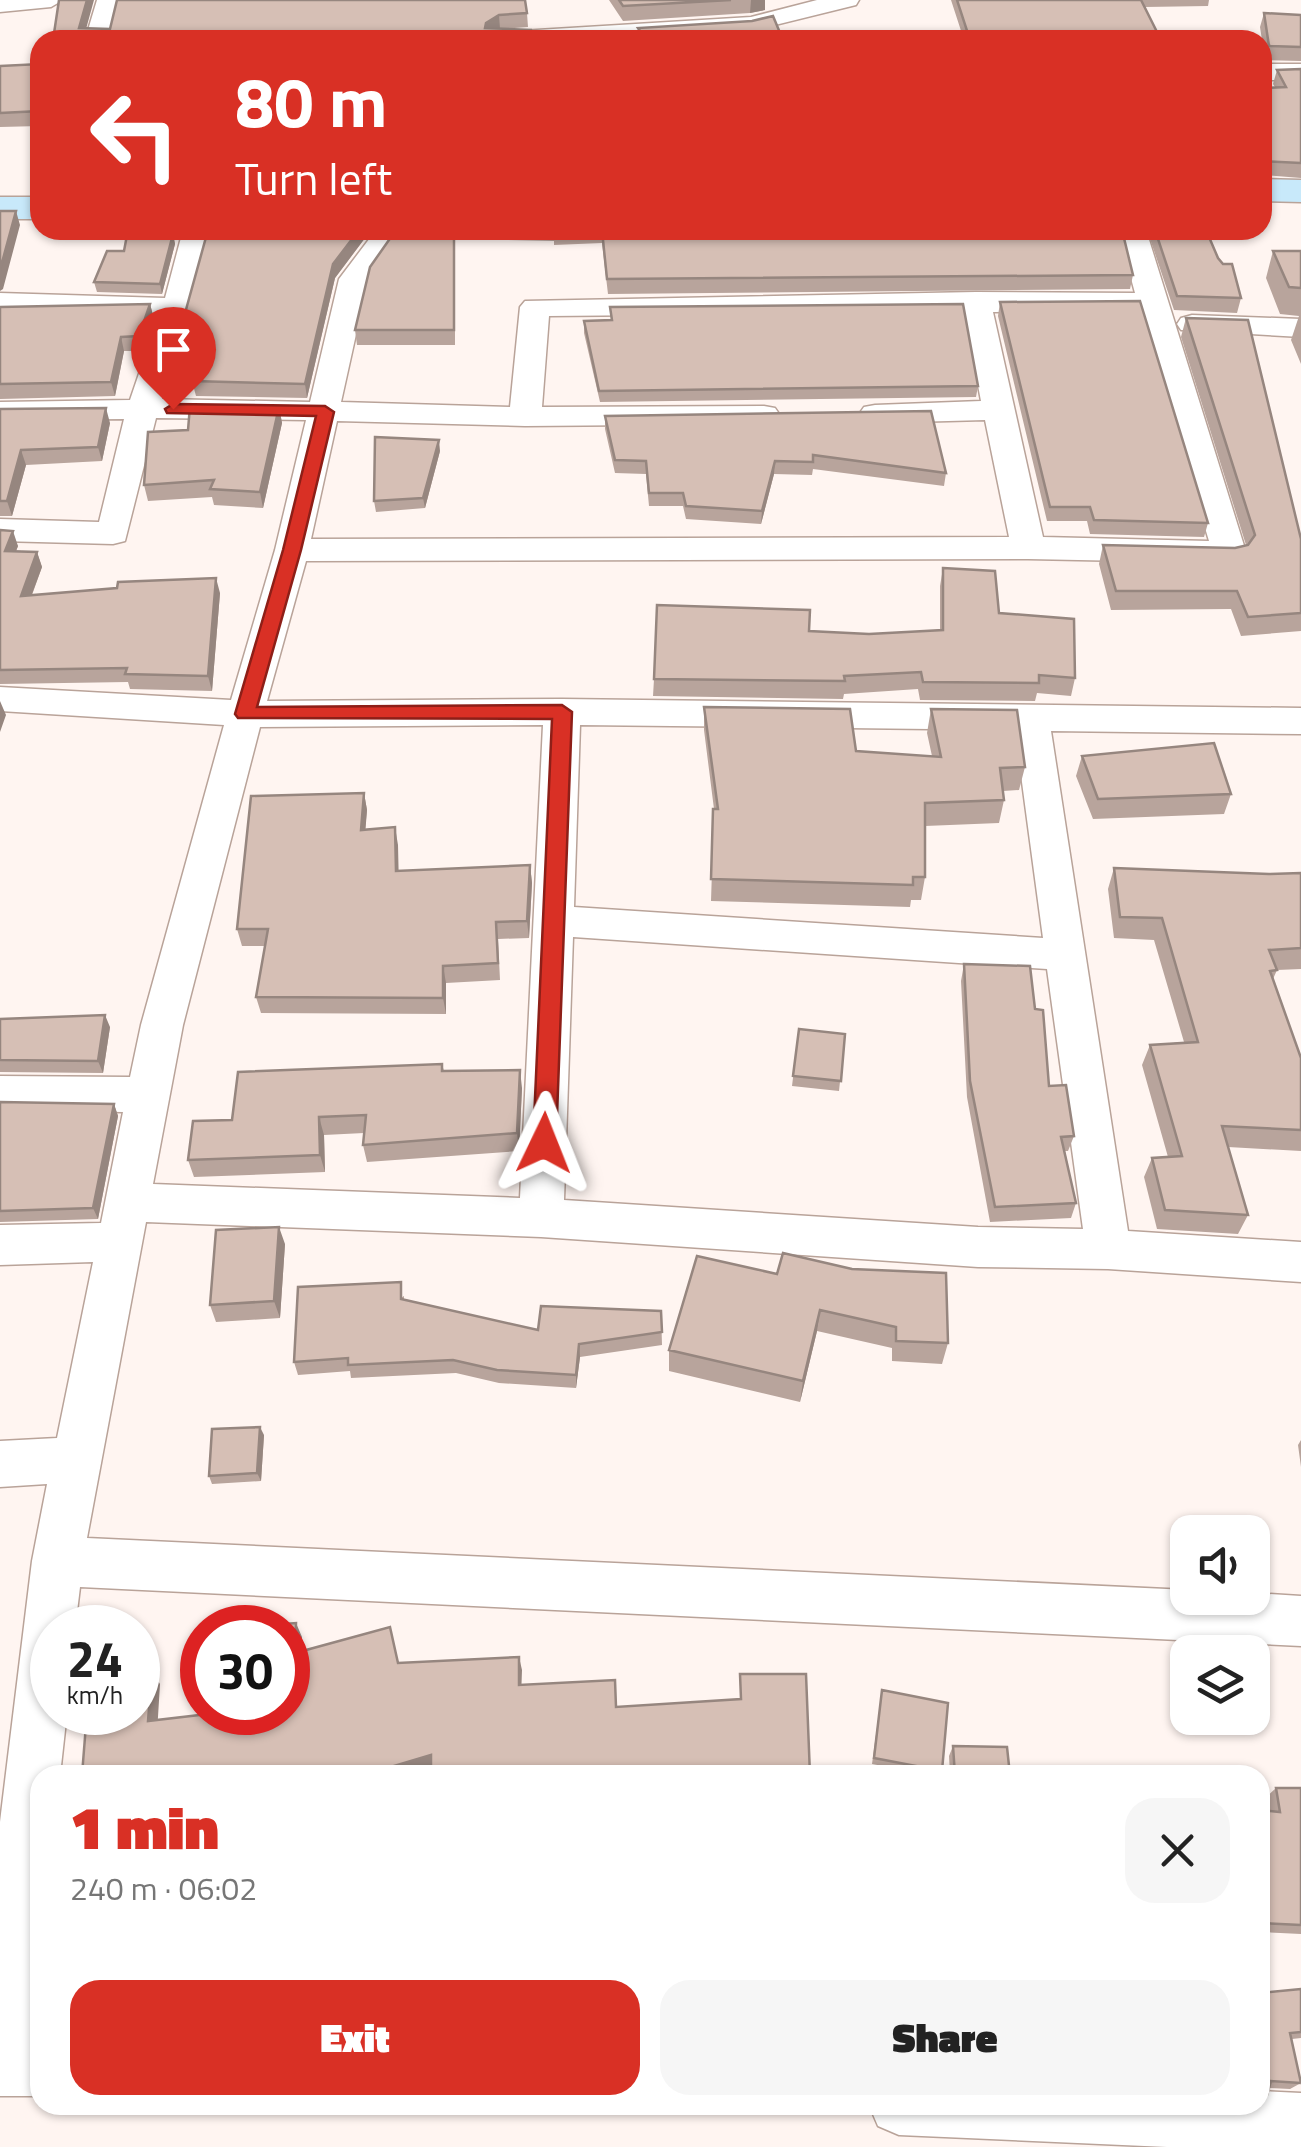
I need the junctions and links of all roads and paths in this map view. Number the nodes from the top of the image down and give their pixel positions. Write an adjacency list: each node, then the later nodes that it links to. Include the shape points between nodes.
1 (51, 0): 4 (street)
2 (108, 0): 6 (street)
3 (846, 0): 5 (street)
4 (0, 5)
5 (776, 9): 7 (street, via 751,24); 8 (street)
6 (100, 30)
7 (658, 30)
8 (800, 30)
9 (1272, 72): 10 (street)
10 (1301, 72)
11 (1272, 190): 12 (street)
12 (1301, 190)
13 (0, 208): 14 (street)
14 (30, 208)
15 (194, 240): 20 (street)
16 (383, 240): 26 (street, via 354,279)
17 (1135, 240): 21 (street)
18 (976, 301): 21 (street); 24 (street); 29 (street, via 535,307)
19 (0, 302): 20 (street)
20 (177, 307): 23 (street)
21 (1155, 312): 22 (street); 31 (street, via 1229,552)
22 (1301, 328)
23 (142, 410): 25 (street); 26 (street); 30 (street, via 113,533)
24 (1000, 410): 28 (street); 31 (street)
25 (0, 412)
26 (325, 412): 29 (street); 32 (street)
27 (789, 414): 29 (street)
28 (844, 415)
29 (525, 417)
30 (0, 530)
31 (1028, 548): 32 (street)
32 (292, 550): 35 (street)
33 (0, 699): 35 (street)
34 (562, 712): 35 (street); 36 (street); 38 (street)
35 (245, 714): 41 (street, via 162,1025)
36 (1030, 717): 37 (street); 39 (street)
37 (1301, 721)
38 (554, 920): 39 (street); 42 (street)
39 (1067, 955): 45 (street)
40 (0, 1093): 41 (street)
41 (150, 1095): 43 (street)
42 (541, 1218): 43 (street); 45 (street, via 978,1247)
43 (124, 1222): 44 (street); 47 (street)
44 (0, 1244)
45 (1108, 1249): 46 (street)
46 (1301, 1262)
47 (77, 1460): 48 (street); 49 (street)
48 (0, 1464)
49 (57, 1560): 50 (street); 51 (street)
50 (1301, 1621)
51 (34, 1765)
52 (30, 1799): 53 (street)
53 (0, 2065): 54 (street)
54 (30, 2066)
55 (1122, 2115): 56 (street)
56 (1301, 2123)

